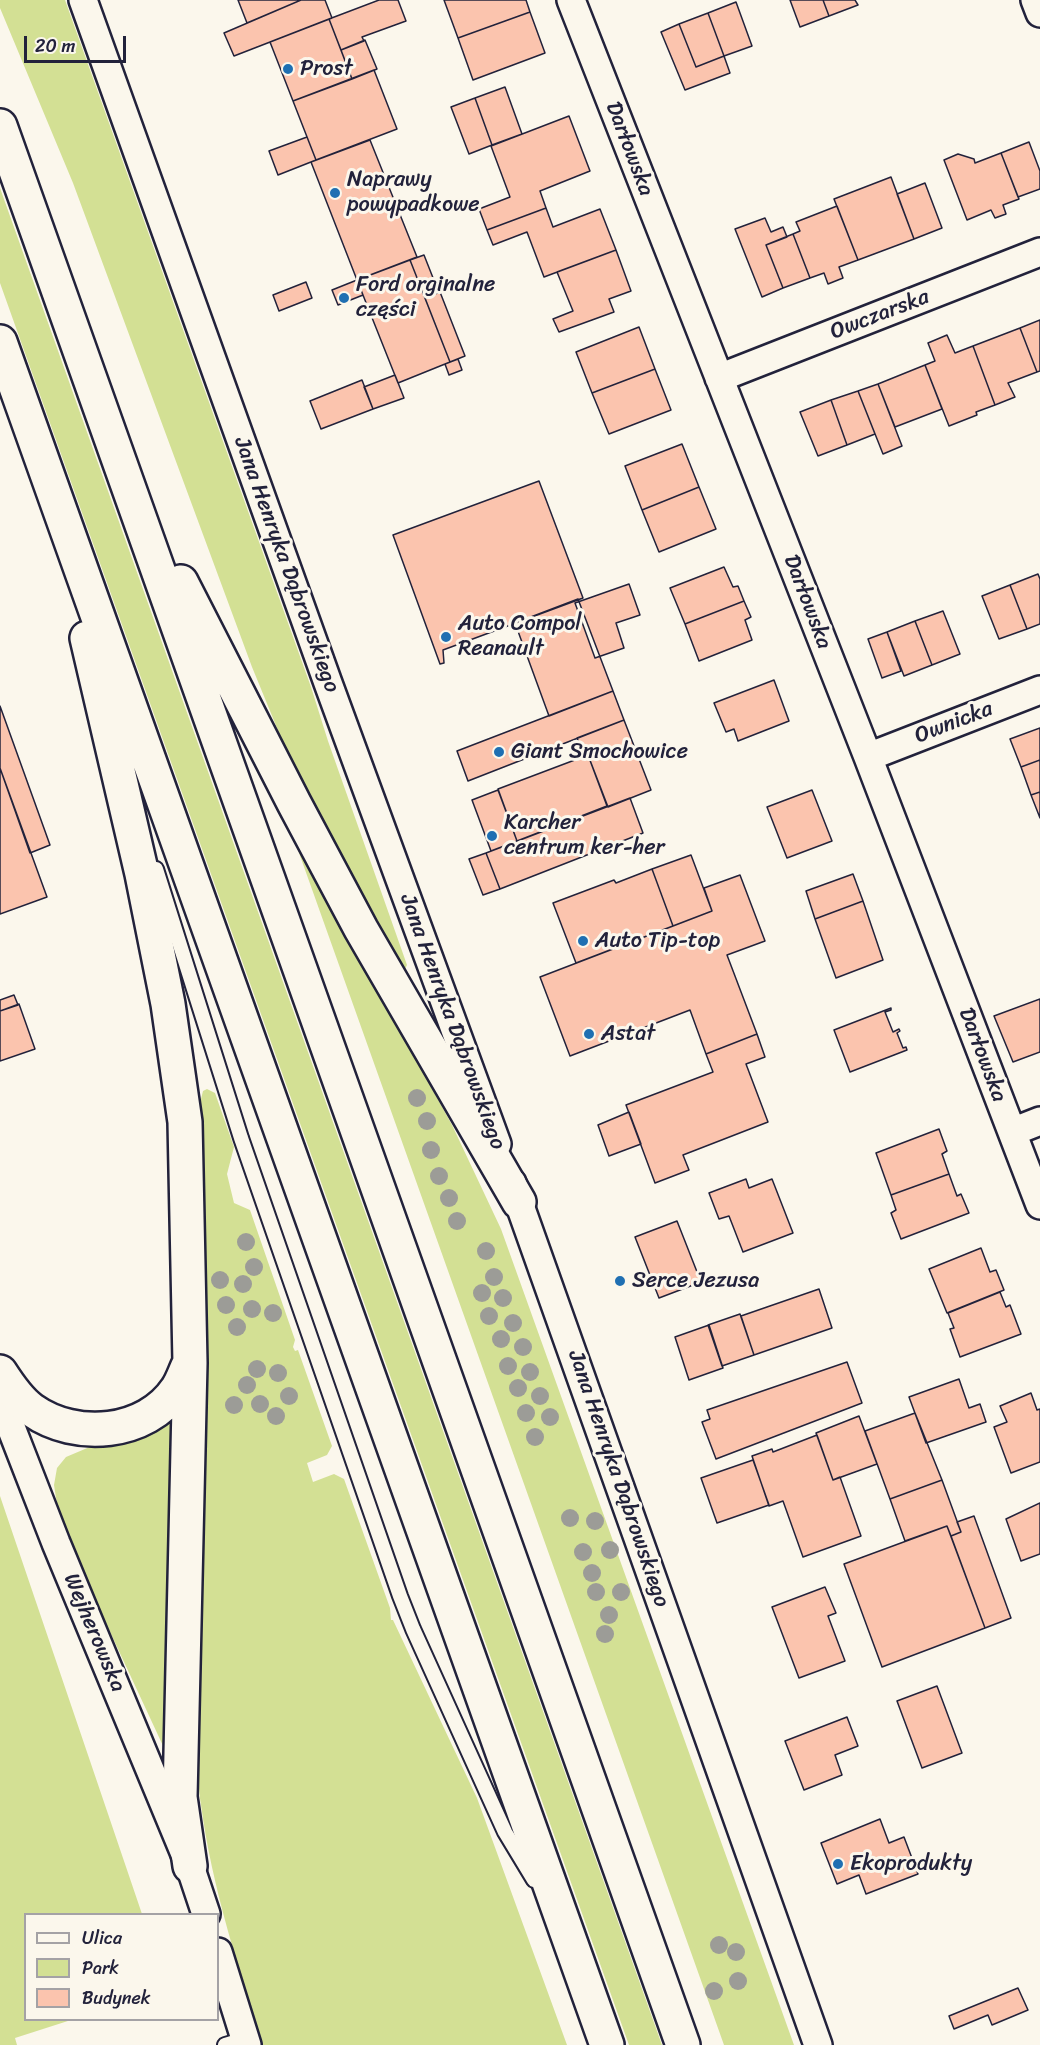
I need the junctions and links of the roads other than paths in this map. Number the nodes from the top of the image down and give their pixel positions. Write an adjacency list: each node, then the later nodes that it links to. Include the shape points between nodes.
1 (83, 0): 16 (street, Jana Henryka Dąbrowskiego)
2 (571, 0): 8 (street, Darłowska)
3 (1035, 0): 4 (street)
4 (1040, 12)
5 (0, 126): 9 (main road)
6 (1040, 252): 8 (street, Owczarska)
7 (0, 342): 10 (main road)
8 (719, 378): 13 (street, Darłowska)
9 (120, 463): 16 (main road, via 324,861); 27 (main road)
10 (52, 487): 12 (main road); 23 (main road)
11 (1040, 690): 13 (street, Ownicka)
12 (106, 722): 18 (main road, via 166,993 185,1122); 23 (lane, via 242,1141 409,1618 505,1832)
13 (868, 757): 15 (street, Darłowska)
14 (1040, 1121): 15 (street)
15 (1012, 1132): 17 (street, Darłowska)
16 (519, 1202): 28 (street, Jana Henryka Dąbrowskiego)
17 (1040, 1205)
18 (190, 1363): 19 (main road, via 177,1389 154,1411 109,1429 76,1428 47,1419 21,1401); 21 (main road, via 180,1797)
19 (0, 1372)
20 (0, 1399): 21 (street, Wejherowska)
21 (190, 1866): 22 (street, Wejherowska)
22 (206, 1913)
23 (569, 1937): 26 (main road)
24 (219, 1956): 25 (street)
25 (239, 2043)
26 (607, 2045)
27 (683, 2045)
28 (818, 2045)

